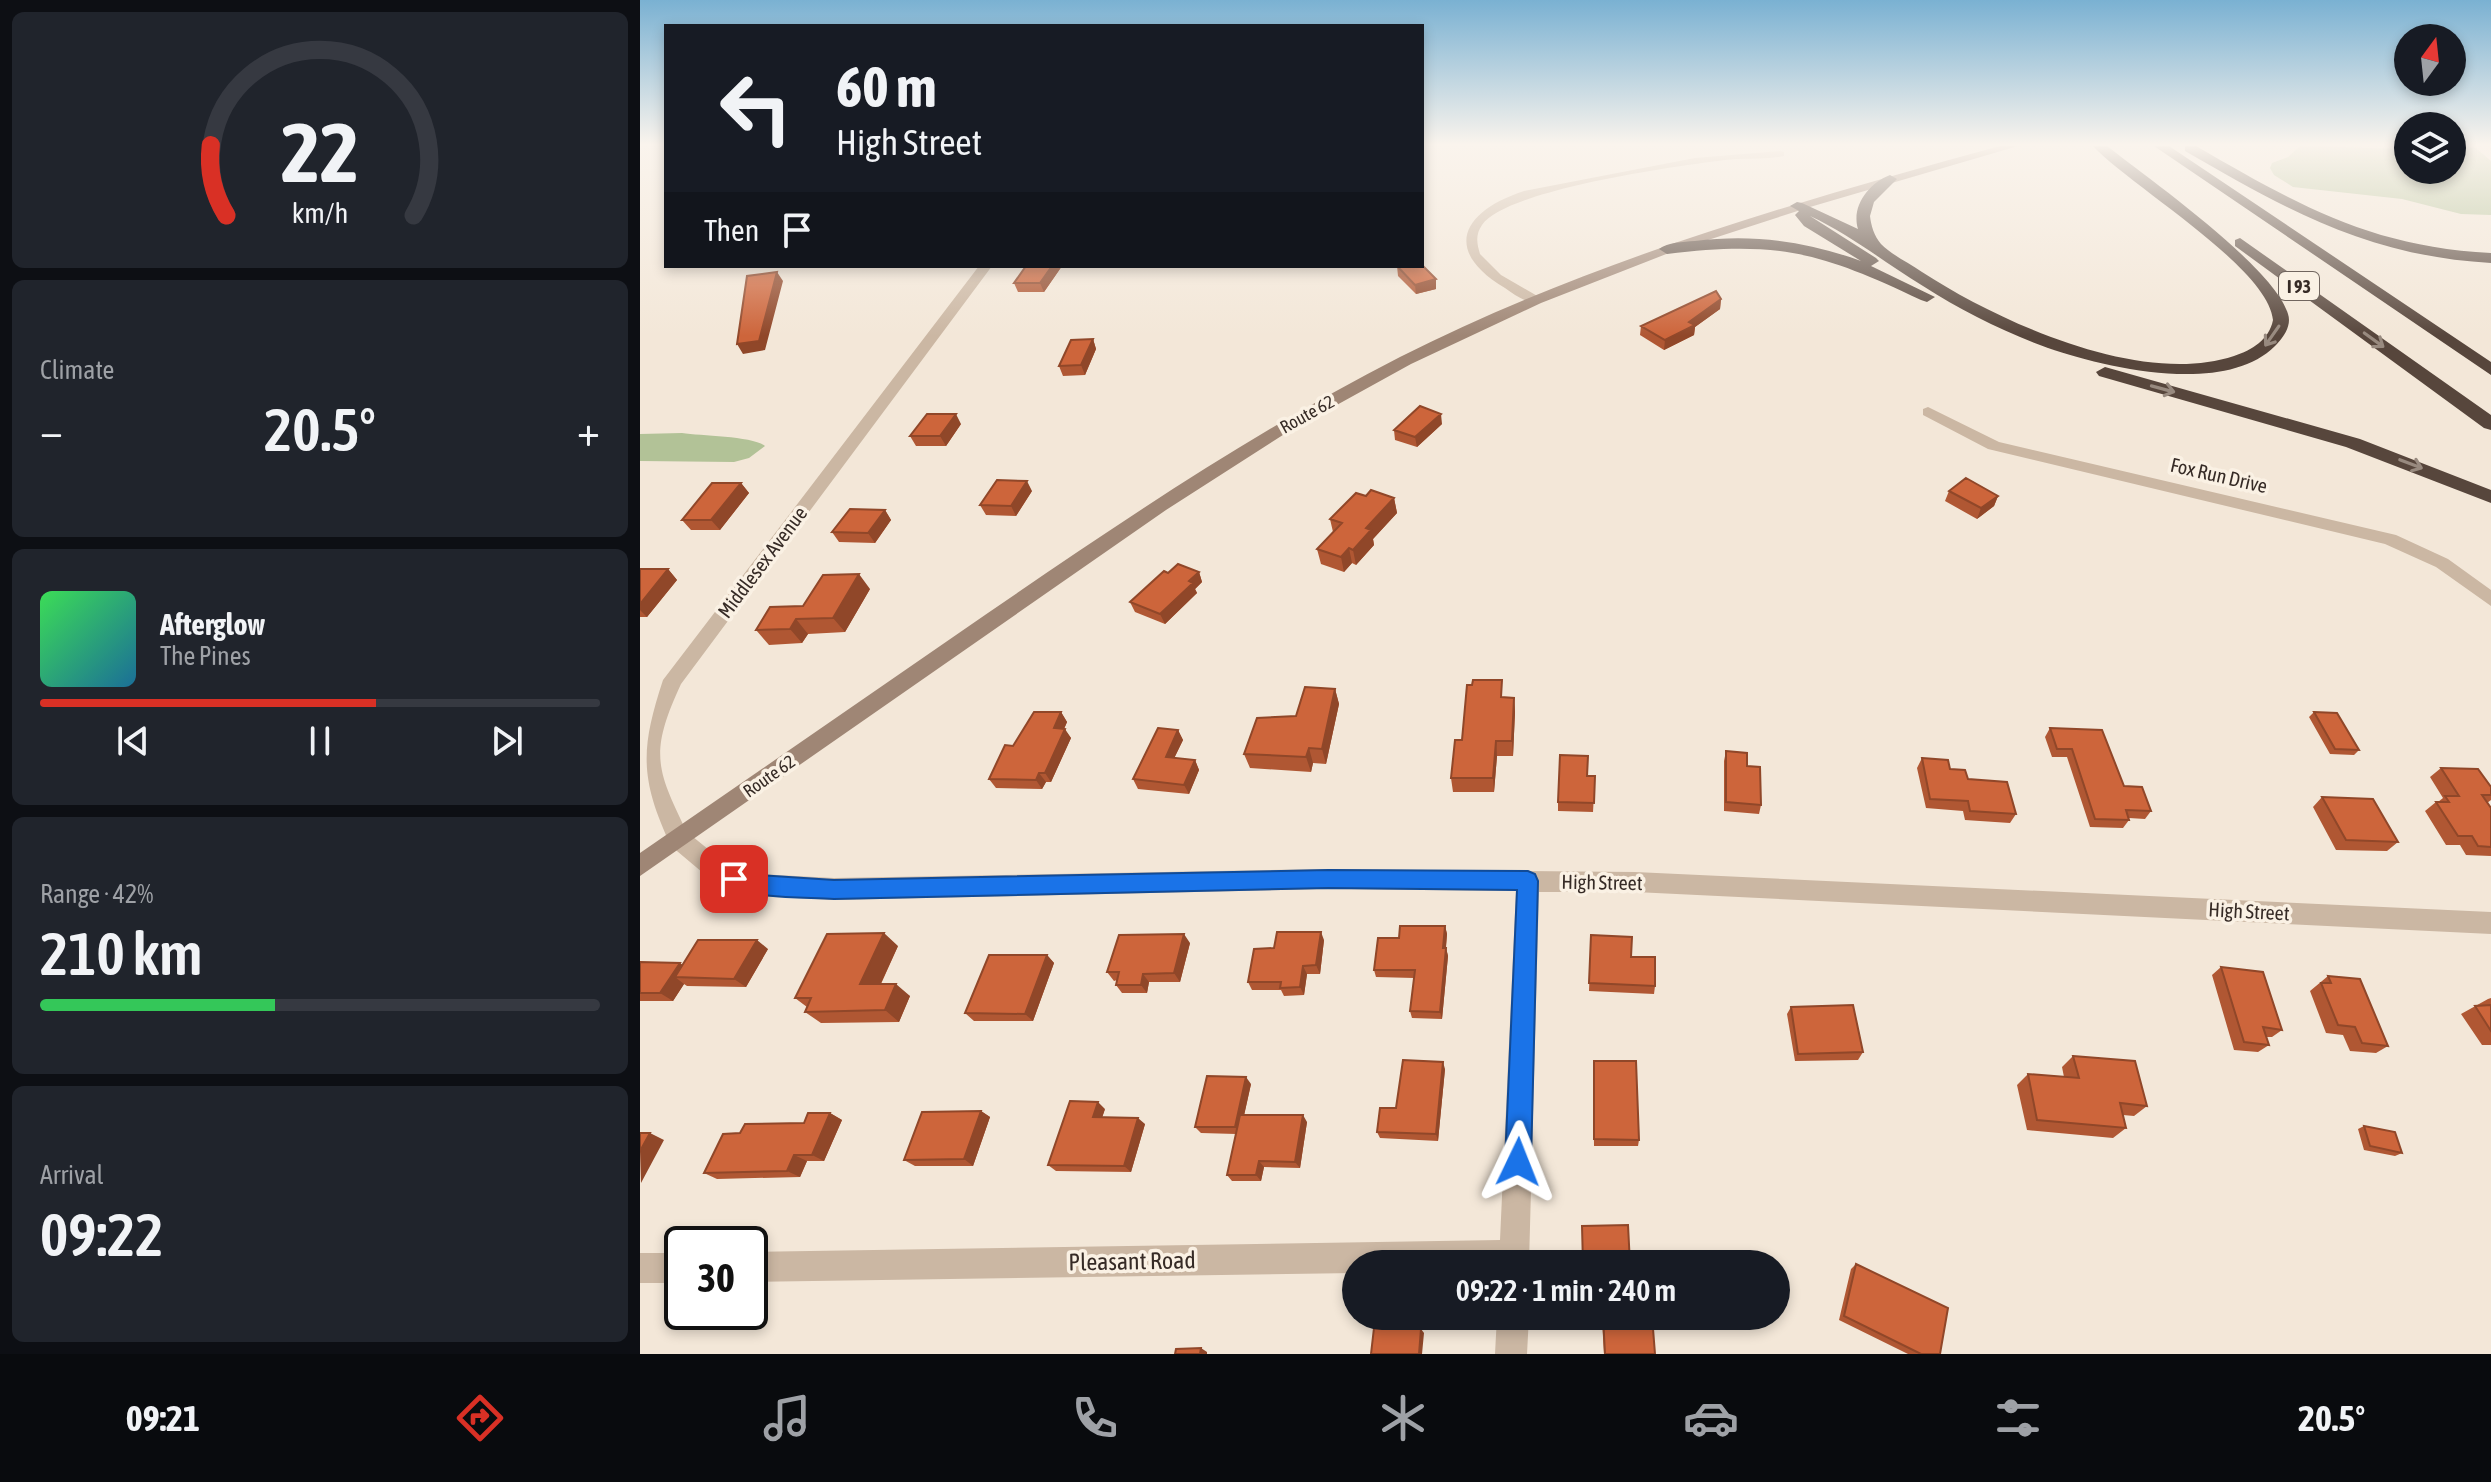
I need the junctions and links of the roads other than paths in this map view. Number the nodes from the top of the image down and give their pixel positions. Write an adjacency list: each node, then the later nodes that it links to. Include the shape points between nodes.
1 (1493, 209): 15 (street, via 1474,226 1474,255)
2 (1787, 209): 11 (main road, Route 62)
3 (1799, 209): 14 (highway, via 1809,223)
4 (1806, 209): 10 (highway, via 1835,219)
5 (1863, 209): 10 (highway, via 1862,225)
6 (2178, 209): 10 (highway, one-way to 10, via 2267,288 2281,317 2267,345 2237,360 2202,367 2105,359 1997,319 1930,284)
7 (2190, 209): 18 (highway, I 93, one-way to 18)
8 (2253, 209): 16 (highway, I 93)
9 (2298, 209): 12 (highway, via 2342,230 2426,253)
10 (1876, 246)
11 (1667, 249): 14 (highway, via 1740,240 1795,245 1847,260); 15 (main road, Route 62)
12 (2491, 258)
13 (984, 268): 21 (street, Middlesex Avenue, via 657,704 643,739 644,764 658,808)
14 (1927, 297): 19 (highway, one-way to 19, via 2065,359 2342,439)
15 (1534, 300): 21 (main road, Route 62, via 1337,397 1196,480)
16 (2491, 370)
17 (1928, 412): 20 (street, Fox Run Drive, via 1994,446 2390,539 2442,563)
18 (2491, 424)
19 (2491, 497)
20 (2491, 599)
21 (679, 839): 22 (main road); 23 (street, High Street, via 723,876 758,885 834,889)
22 (640, 866)
23 (1528, 881): 24 (street, High Street, via 1749,885); 25 (street)
24 (2491, 923)
25 (1515, 1250)
26 (1342, 1262): 27 (street, Pleasant Road)
27 (768, 1267)
28 (640, 1268): 29 (street)
29 (664, 1268)
30 (1512, 1330): 31 (street)
31 (1511, 1354)

